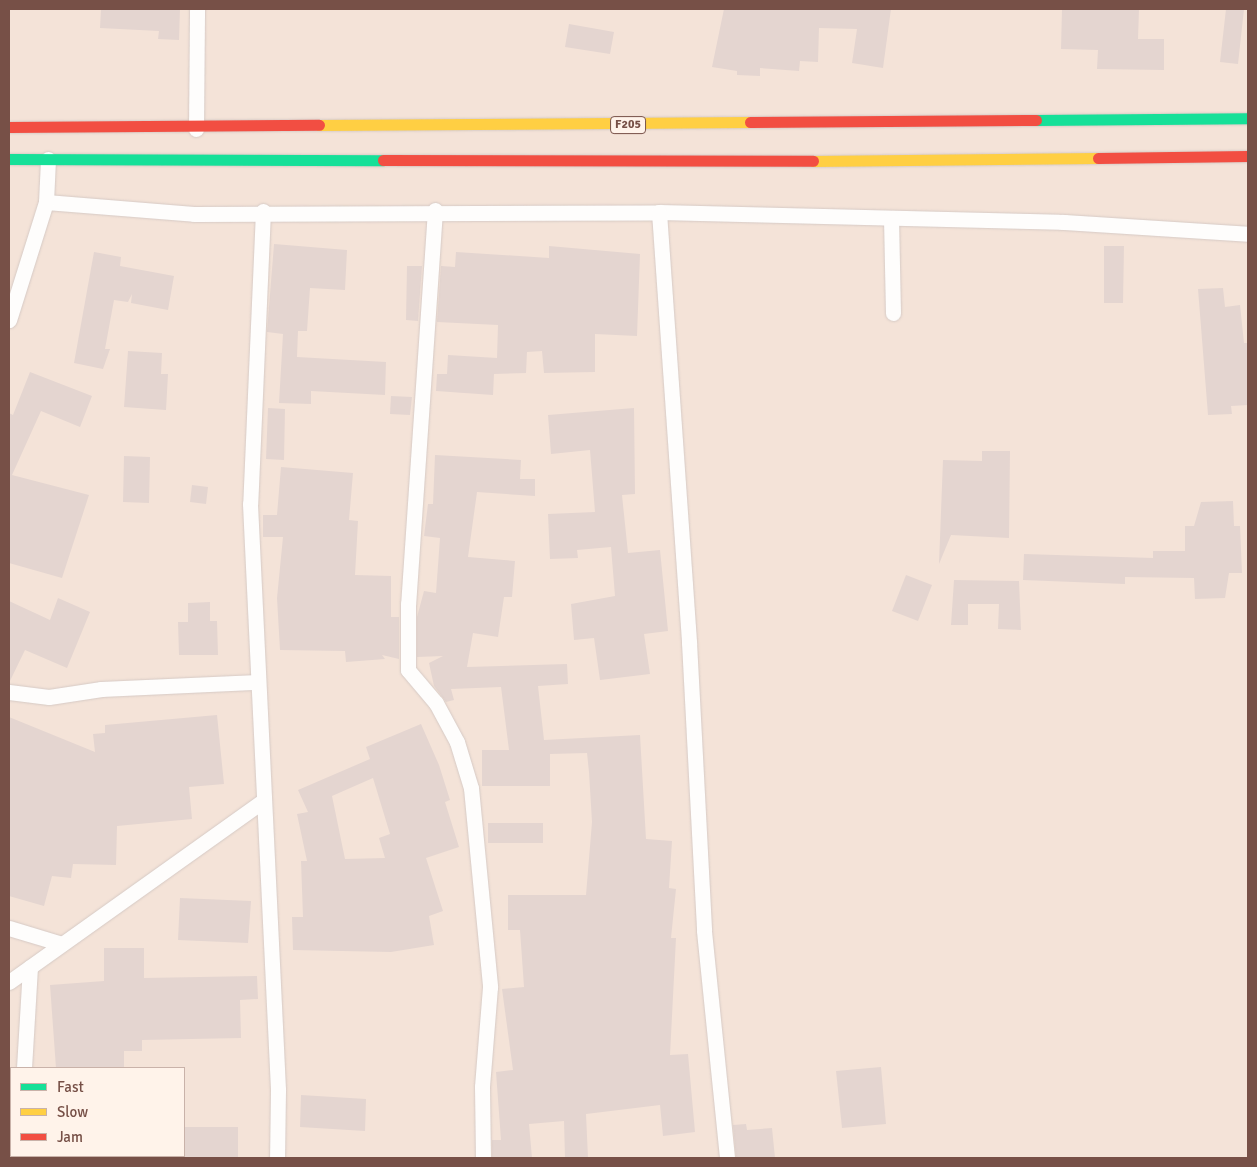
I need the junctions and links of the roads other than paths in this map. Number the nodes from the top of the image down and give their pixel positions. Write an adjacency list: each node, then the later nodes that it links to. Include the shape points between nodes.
1 (197, 9): 4 (street)
2 (1248, 118): 4 (main road, F205)
3 (9, 127): 4 (main road, F205)
4 (196, 129)
5 (1248, 156): 7 (main road, via 888,161)
6 (9, 158): 7 (main road)
7 (48, 159): 8 (street)
8 (46, 202): 10 (street, via 194,214); 15 (street)
9 (435, 210): 10 (street); 11 (street); 25 (street, via 408,604 408,670 436,703 456,742 471,788 490,987 482,1086)
10 (264, 211): 16 (street, via 250,504)
11 (660, 212): 12 (street); 26 (street, via 690,642 704,931)
12 (892, 218): 13 (street, via 1064,222); 14 (street)
13 (1248, 234)
14 (893, 313)
15 (9, 320)
16 (258, 682): 17 (street, via 101,689 49,697); 18 (street)
17 (9, 692)
18 (263, 800): 20 (street); 24 (street)
19 (9, 928): 20 (street)
20 (62, 944): 21 (street)
21 (30, 967): 22 (street); 23 (street)
22 (9, 982)
23 (24, 1067)
24 (277, 1158)
25 (483, 1158)
26 (727, 1158)

